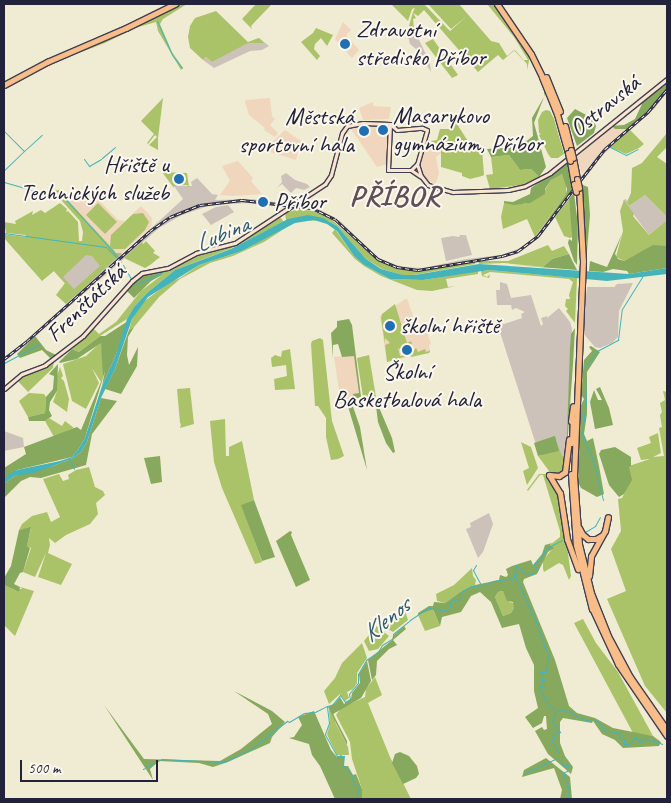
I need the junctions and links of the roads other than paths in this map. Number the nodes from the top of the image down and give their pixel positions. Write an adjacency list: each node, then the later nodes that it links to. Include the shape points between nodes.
1 (175, 4): 5 (main road, via 46,62)
2 (498, 4): 9 (highway, via 540,71)
3 (502, 4): 9 (highway, via 525,37 545,76 560,113)
4 (666, 80): 12 (main road, Ostravská, via 538,181 508,190 453,192 428,185)
5 (4, 85)
6 (390, 124): 7 (main road); 8 (main road); 14 (main road, Frenštátská, via 371,122 347,126 342,133 330,177 314,192 235,243 196,253 168,268 145,271 132,280 86,334 44,366 22,374)
7 (397, 130): 8 (main road); 10 (main road, via 427,130)
8 (389, 134): 11 (main road, via 388,170)
9 (570, 151): 13 (highway, bridge, via 577,190 581,261)
10 (417, 164): 11 (main road); 12 (main road)
11 (412, 170): 12 (main road)
12 (420, 176)
13 (579, 329): 15 (highway); 16 (highway)
14 (4, 388)
15 (573, 406): 19 (highway, via 573,521 579,560); 19 (highway, via 566,470 560,476 550,475 560,491 568,543)
16 (575, 506): 18 (highway, via 583,536 593,540); 19 (highway, via 582,560)
17 (608, 517): 18 (highway)
18 (604, 533): 19 (highway, via 593,551 589,567)
19 (594, 608): 20 (highway, via 625,670); 21 (highway, via 622,672)
20 (667, 730)
21 (667, 736)

